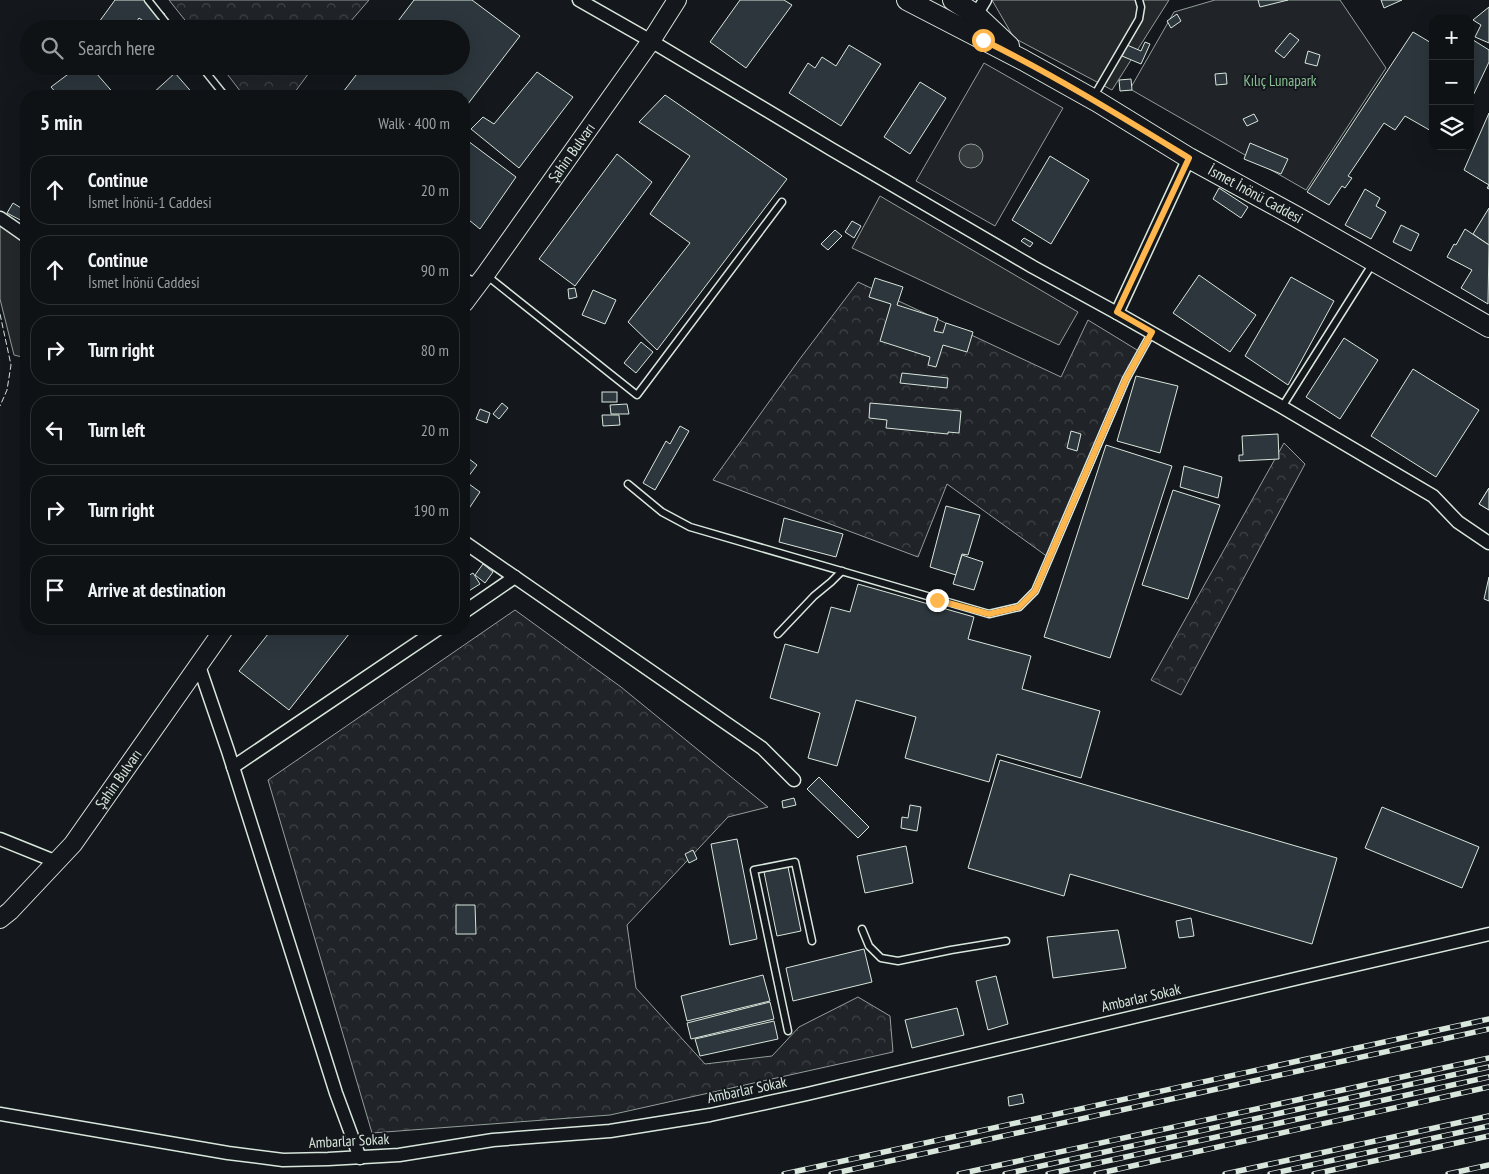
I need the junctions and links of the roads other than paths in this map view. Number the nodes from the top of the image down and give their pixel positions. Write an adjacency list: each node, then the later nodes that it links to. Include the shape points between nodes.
1 (148, 0): 8 (lane)
2 (580, 0): 9 (street)
3 (676, 0): 9 (street, Şahin Bulvarı)
4 (906, 0): 10 (main road)
5 (953, 0): 7 (main road)
6 (1139, 0): 13 (lane, via 1139,19)
7 (981, 7): 10 (main road)
8 (164, 20)
9 (652, 41): 19 (street, Şahin Bulvarı); 21 (street, via 831,149)
10 (1023, 60): 13 (main road, İsmet İnönü Caddesi)
11 (208, 75): 12 (lane)
12 (220, 90)
13 (1092, 100): 14 (main road, İsmet İnönü Caddesi)
14 (1189, 158): 18 (main road, İsmet İnönü Caddesi); 21 (street)
15 (782, 202): 19 (lane, via 636,395)
16 (0, 218): 17 (street)
17 (20, 232)
18 (1373, 262): 22 (main road, İsmet İnönü Caddesi); 24 (lane)
19 (476, 280): 20 (street, Şahin Bulvarı)
20 (470, 292)
21 (1117, 312): 23 (street)
22 (1489, 327)
23 (1152, 332): 24 (street); 28 (lane, via 1126,379 1035,591 1019,607 989,614)
24 (1282, 407): 26 (street, via 1433,496 1458,522)
25 (628, 484): 28 (lane, via 662,512 690,526)
26 (1489, 543)
27 (470, 546): 29 (street)
28 (842, 571): 31 (lane)
29 (514, 578): 30 (street); 36 (street, via 762,748)
30 (470, 608)
31 (778, 634)
32 (220, 635): 34 (street, Şahin Bulvarı)
33 (429, 635): 35 (street)
34 (198, 666): 35 (street); 38 (street, Şahin Bulvarı)
35 (233, 767): 46 (street, via 336,1093)
36 (794, 780)
37 (0, 839): 38 (street)
38 (57, 862): 39 (street, Şahin Bulvarı)
39 (0, 919)
40 (862, 929): 43 (lane, via 869,946 881,958 898,961)
41 (1489, 934): 46 (street, Ambarlar Sokak, via 710,1115 610,1131 513,1138)
42 (812, 941): 44 (lane, via 795,862 754,870)
43 (1006, 941)
44 (788, 1031)
45 (0, 1114): 46 (street, Ambarlar Sokak, via 283,1160)
46 (360, 1158)

